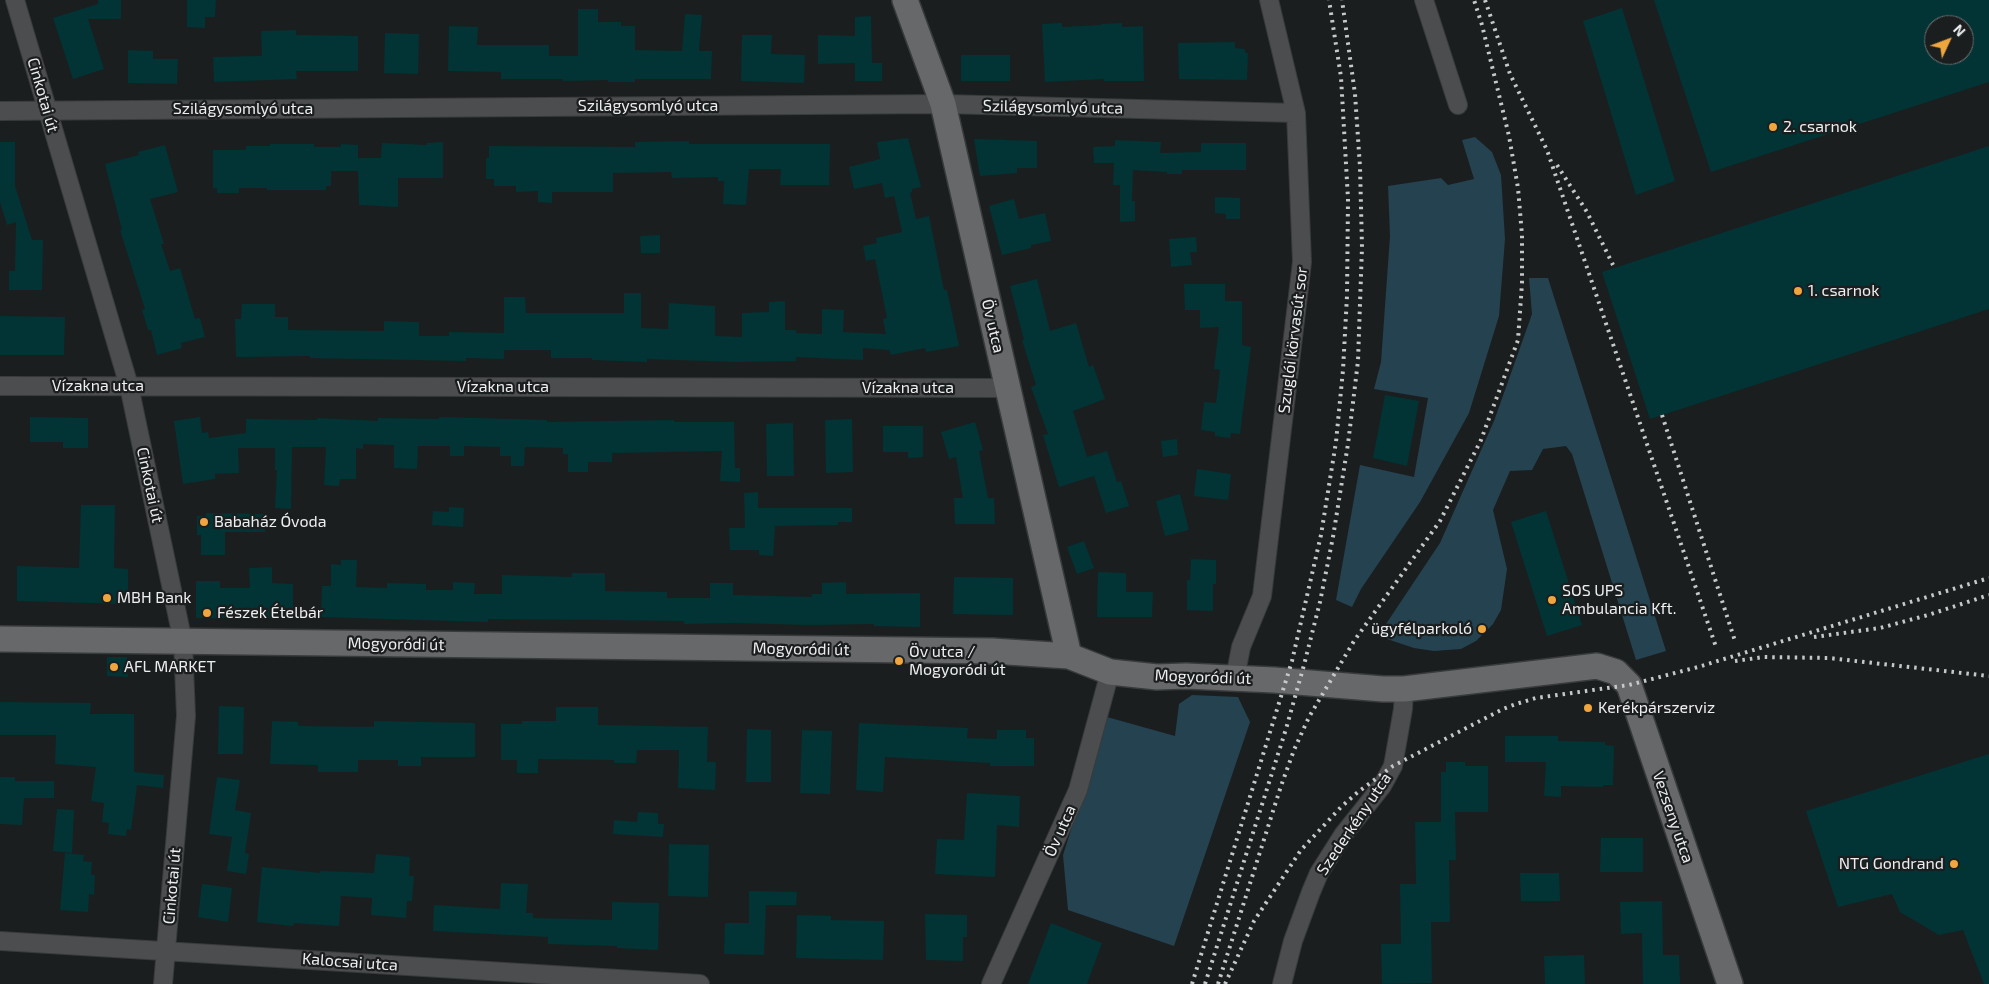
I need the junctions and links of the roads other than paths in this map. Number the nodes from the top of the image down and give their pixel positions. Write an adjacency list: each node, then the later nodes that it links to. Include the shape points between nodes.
1 (15, 0): 7 (street, Cinkotai út)
2 (905, 0): 5 (street, Öv utca)
3 (1270, 0): 9 (street, Szuglói körvasút sor)
4 (1424, 0): 6 (street)
5 (943, 104): 7 (street, Szilágysomlyó utca); 9 (street, Szilágysomlyó utca); 12 (street, Öv utca)
6 (1458, 105)
7 (48, 110): 8 (street, Szilágysomlyó utca); 11 (street, Cinkotai út)
8 (0, 111)
9 (1296, 113): 18 (street, Szuglói körvasút sor, via 1302,262 1262,596 1241,647)
10 (0, 386): 11 (street, Vízakna utca)
11 (129, 386): 12 (street, Vízakna utca); 14 (street, Cinkotai út)
12 (1007, 388): 15 (street, Öv utca)
13 (0, 639): 14 (street, Mogyoródi út)
14 (183, 642): 15 (street, Mogyoródi út, via 992,651); 21 (street, Cinkotai út, via 186,716)
15 (1069, 656): 17 (street, Mogyoródi út)
16 (1597, 666): 19 (street, Mogyoródi út); 26 (street, Vezseny utca, via 1616,672 1628,685)
17 (1110, 672): 18 (street, Mogyoródi út, via 1157,677); 24 (street, Öv utca, via 1078,790)
18 (1235, 678): 19 (street, Mogyoródi út)
19 (1404, 689): 25 (street, Szederkény utca, via 1393,766 1319,874 1293,941)
20 (0, 941): 21 (street, Kalocsai utca)
21 (167, 950): 22 (street, Cinkotai út); 23 (street, Kalocsai utca)
22 (164, 984)
23 (700, 984)
24 (991, 984)
25 (1282, 984)
26 (1730, 984)

